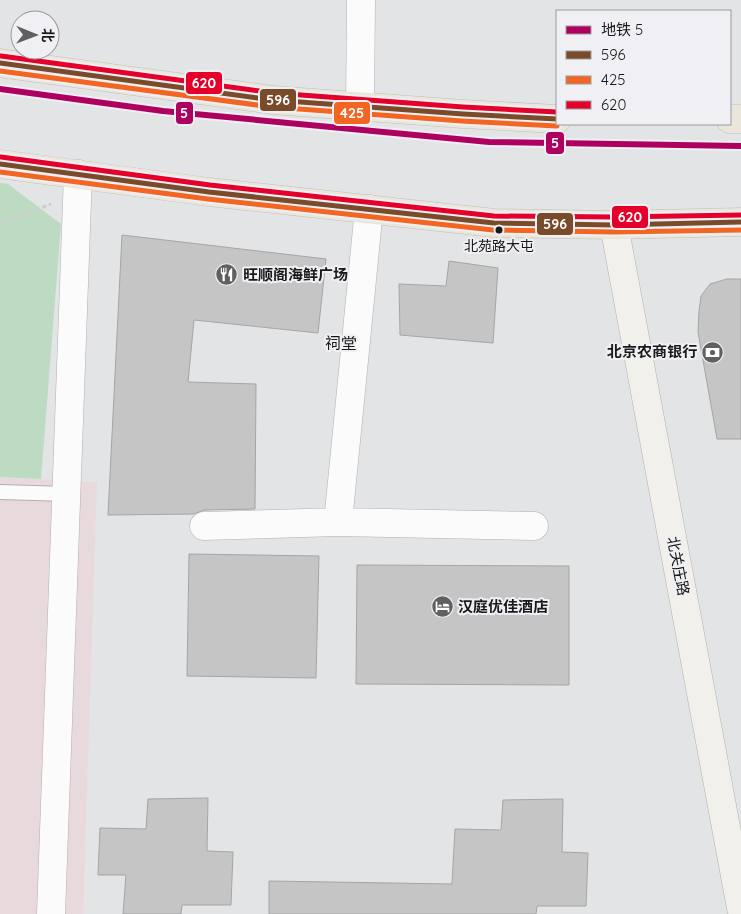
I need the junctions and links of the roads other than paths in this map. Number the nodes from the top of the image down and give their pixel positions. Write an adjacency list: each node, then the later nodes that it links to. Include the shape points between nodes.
1 (361, 0): 3 (street)
2 (0, 63): 3 (main road, via 273,100)
3 (360, 107): 4 (main road)
4 (556, 119)
5 (0, 164): 6 (main road)
6 (78, 187): 7 (main road, via 208,192); 11 (street)
7 (369, 209): 9 (main road, via 494,223); 12 (street)
8 (741, 222): 9 (main road)
9 (614, 225): 15 (street, 北关庄路)
10 (0, 492): 11 (lane)
11 (66, 494): 16 (street)
12 (338, 522): 13 (street); 14 (street)
13 (204, 526)
14 (534, 526)
15 (741, 908)
16 (51, 914)

